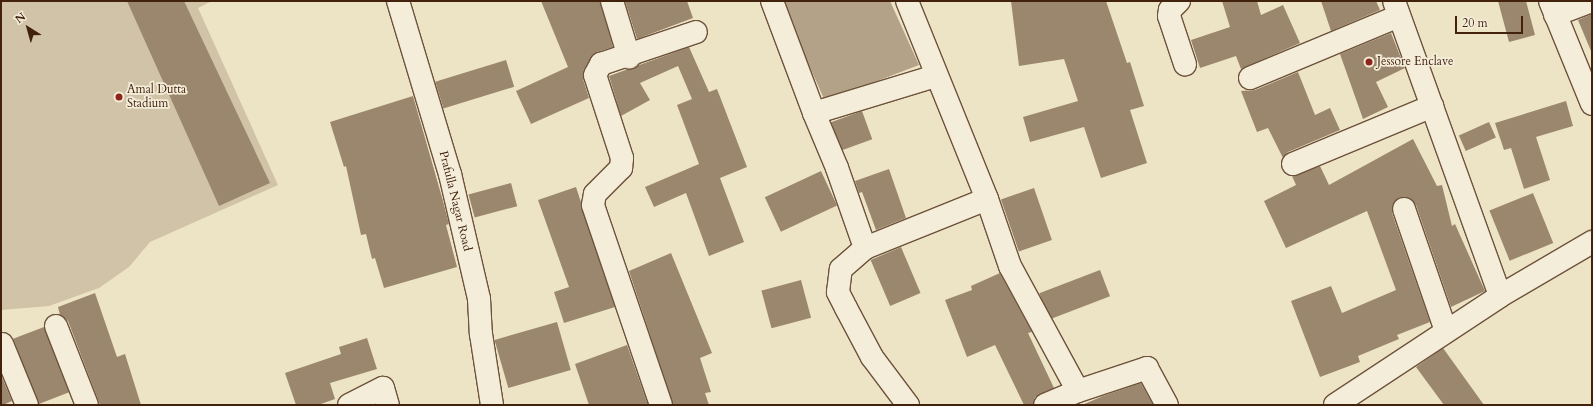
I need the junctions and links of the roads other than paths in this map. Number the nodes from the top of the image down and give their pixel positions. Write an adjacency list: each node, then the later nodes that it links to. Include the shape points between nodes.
1 (398, 1): 31 (street, Prafulla Nagar Road, via 450,174 462,225 479,299 481,334)
2 (612, 1): 10 (street)
3 (772, 1): 16 (street)
4 (907, 1): 12 (street)
5 (1179, 1): 11 (street, via 1170,10 1170,16)
6 (1592, 2): 8 (street)
7 (1396, 8): 13 (street); 15 (street)
8 (1553, 8): 14 (street)
9 (696, 32): 10 (street)
10 (629, 57): 32 (street, via 601,64 595,75 622,158 621,168 595,194 593,205)
11 (1185, 64)
12 (936, 76): 16 (street); 18 (street)
13 (1250, 78)
14 (1592, 104)
15 (1432, 106): 17 (street); 22 (street)
16 (814, 113): 21 (street, via 837,168)
17 (1293, 164)
18 (986, 199): 21 (street); 26 (street, via 1010,266)
19 (1404, 209): 24 (street)
20 (1592, 242): 22 (street)
21 (865, 248): 33 (street, via 841,269 838,292 872,357)
22 (1500, 296): 24 (street)
23 (56, 326): 28 (street)
24 (1446, 331): 36 (street)
25 (2, 344): 27 (street)
26 (1078, 391): 34 (street); 35 (street, via 1148,368)
27 (27, 405)
28 (87, 405)
29 (349, 405): 30 (street, via 383,388)
30 (388, 405)
31 (492, 405)
32 (661, 405)
33 (908, 405)
34 (1045, 405)
35 (1167, 405)
36 (1335, 405)

